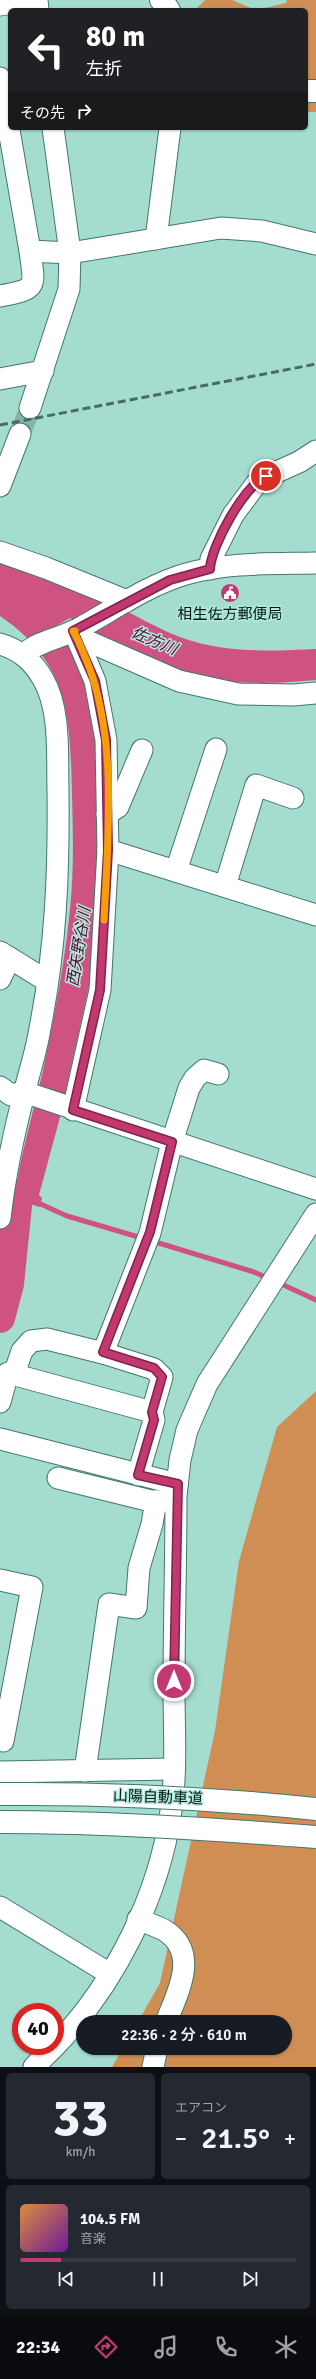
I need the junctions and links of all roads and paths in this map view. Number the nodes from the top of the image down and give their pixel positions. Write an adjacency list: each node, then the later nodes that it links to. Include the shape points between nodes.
1 (161, 0): 2 (highway)
2 (167, 8)
3 (0, 78): 4 (street)
4 (8, 124)
5 (9, 130): 10 (street)
6 (53, 130): 11 (street)
7 (170, 130): 8 (street)
8 (156, 239): 9 (street, via 220,228 262,231); 11 (street)
9 (316, 244)
10 (30, 251): 11 (street); 12 (street, via 33,274 30,287 26,291)
11 (70, 253): 13 (street, via 68,289)
12 (0, 296)
13 (43, 371): 14 (street); 15 (street)
14 (0, 379)
15 (30, 408)
16 (20, 434): 18 (street)
17 (316, 451): 21 (street, via 254,484 233,515 211,559)
18 (0, 486)
19 (0, 552): 22 (street, via 46,568)
20 (316, 563): 21 (street)
21 (210, 569): 22 (street, via 170,580)
22 (126, 602): 23 (street)
23 (74, 633): 25 (street); 26 (street, via 178,681 238,694 294,695); 30 (street, via 95,681 106,740)
24 (0, 644): 25 (street)
25 (27, 651): 37 (street, via 49,695 58,758 56,919)
26 (316, 692)
27 (216, 749): 32 (street)
28 (142, 750): 30 (street, via 118,807)
29 (293, 798): 33 (street, via 256,785)
30 (107, 814): 31 (street)
31 (108, 850): 32 (street); 41 (street, via 100,990)
32 (176, 871): 33 (street)
33 (225, 886): 34 (street)
34 (316, 915)
35 (5, 955): 36 (street); 37 (street)
36 (0, 979)
37 (47, 981): 40 (street, via 40,1029)
38 (218, 1074): 42 (street, via 204,1070 195,1078 189,1088)
39 (0, 1087): 40 (street, via 11,1095)
40 (24, 1092): 41 (street); 45 (street, via 5,1176)
41 (73, 1110): 42 (street)
42 (172, 1142): 43 (street); 46 (street, via 147,1239)
43 (316, 1189)
44 (316, 1214): 53 (street, via 216,1368 197,1405 183,1444)
45 (0, 1218)
46 (107, 1345): 47 (street, via 47,1339 31,1341 22,1351); 49 (street, via 154,1368 162,1377)
47 (14, 1374): 48 (street, via 8,1373); 49 (street)
48 (0, 1402)
49 (152, 1412): 51 (street, via 154,1420)
50 (0, 1439): 51 (street)
51 (138, 1475): 53 (street)
52 (58, 1478): 53 (street)
53 (170, 1495): 57 (street); 58 (street, via 152,1524 139,1568 136,1608 110,1604)
54 (0, 1580): 55 (street, via 32,1587)
55 (4, 1709): 56 (street)
56 (3, 1740)
57 (173, 1769): 58 (street); 65 (street, via 172,1810 165,1844)
58 (85, 1770): 59 (street)
59 (0, 1772)
60 (0, 1794): 61 (highway, 山陽自動車道, bridge, via 69,1793 220,1799)
61 (316, 1809)
62 (0, 1822): 63 (highway, 山陽自動車道, bridge, via 202,1828)
63 (316, 1837)
64 (0, 1907): 66 (street)
65 (138, 1919): 66 (street); 67 (street, via 164,1930 178,1943 185,1964 179,1990)
66 (110, 1974): 68 (street, via 87,2009)
67 (169, 2015)
68 (64, 2036)
69 (46, 2055): 71 (street)
70 (156, 2055): 72 (street)
71 (34, 2067)
72 (153, 2067)

